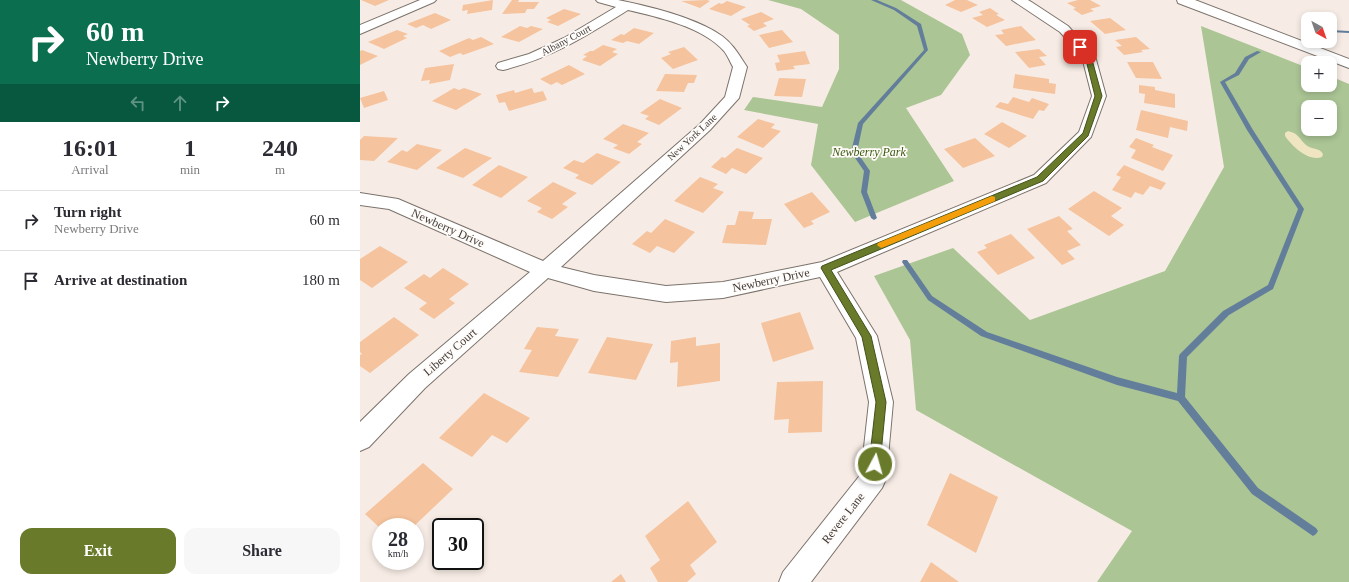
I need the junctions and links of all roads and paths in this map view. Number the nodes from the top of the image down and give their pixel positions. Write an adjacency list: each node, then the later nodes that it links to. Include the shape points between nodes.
1 (430, 0): 6 (street)
2 (602, 0): 5 (street, New York Lane)
3 (1018, 0): 10 (street, Newberry Drive, via 1064,29 1088,56 1099,96 1086,134 1040,179)
4 (1183, 0): 7 (street)
5 (626, 6): 8 (street, Albany Court, via 569,41 534,57); 11 (street, New York Lane, via 704,30 728,48 740,67 732,98 706,127)
6 (360, 30)
7 (1349, 64)
8 (503, 66)
9 (360, 199): 11 (street, Newberry Drive, via 392,203)
10 (825, 268): 11 (street, Newberry Drive, via 723,290 666,294 594,283); 13 (street, Revere Lane, via 866,336 881,402 876,456 873,479)
11 (545, 270): 12 (street, Liberty Court, via 417,381)
12 (360, 439)
13 (793, 582)

